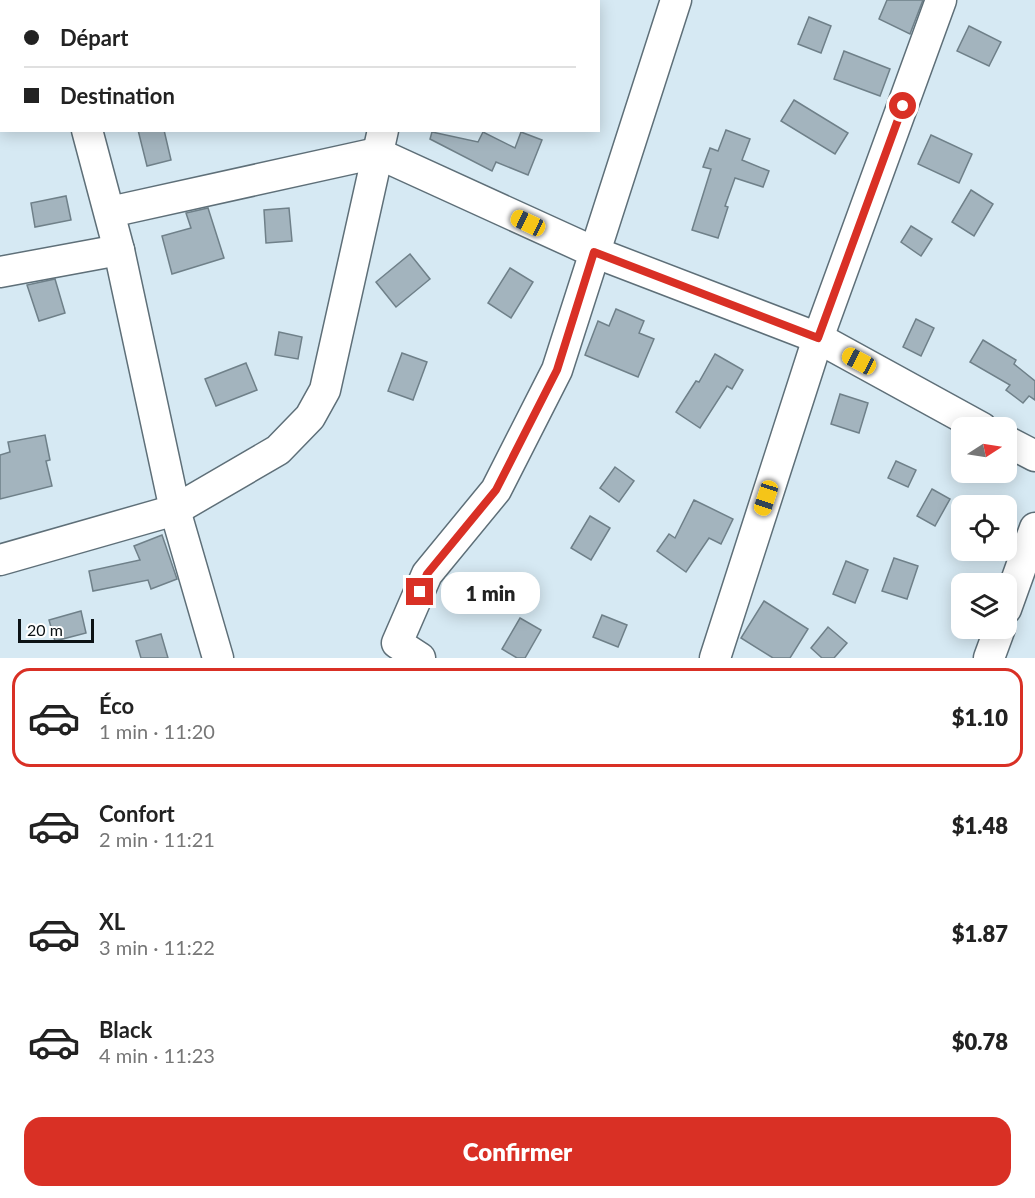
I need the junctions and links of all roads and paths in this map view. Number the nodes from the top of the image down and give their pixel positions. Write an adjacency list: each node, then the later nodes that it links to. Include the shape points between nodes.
1 (676, 0): 7 (street)
2 (941, 0): 9 (street)
3 (88, 132): 5 (street)
4 (380, 142): 5 (street); 7 (street); 13 (street, via 325,390 310,417 278,450)
5 (110, 212): 6 (street)
6 (119, 250): 8 (street); 13 (street)
7 (594, 252): 9 (street); 19 (street, via 557,370 496,490 427,574 397,643)
8 (0, 272)
9 (818, 338): 10 (street); 20 (street)
10 (962, 417)
11 (1017, 447): 12 (street)
12 (1035, 456)
13 (175, 510): 15 (street); 18 (street)
14 (1035, 528): 16 (street)
15 (0, 560)
16 (1017, 578)
17 (995, 639): 21 (street)
18 (218, 658)
19 (420, 658)
20 (715, 658)
21 (989, 658)

